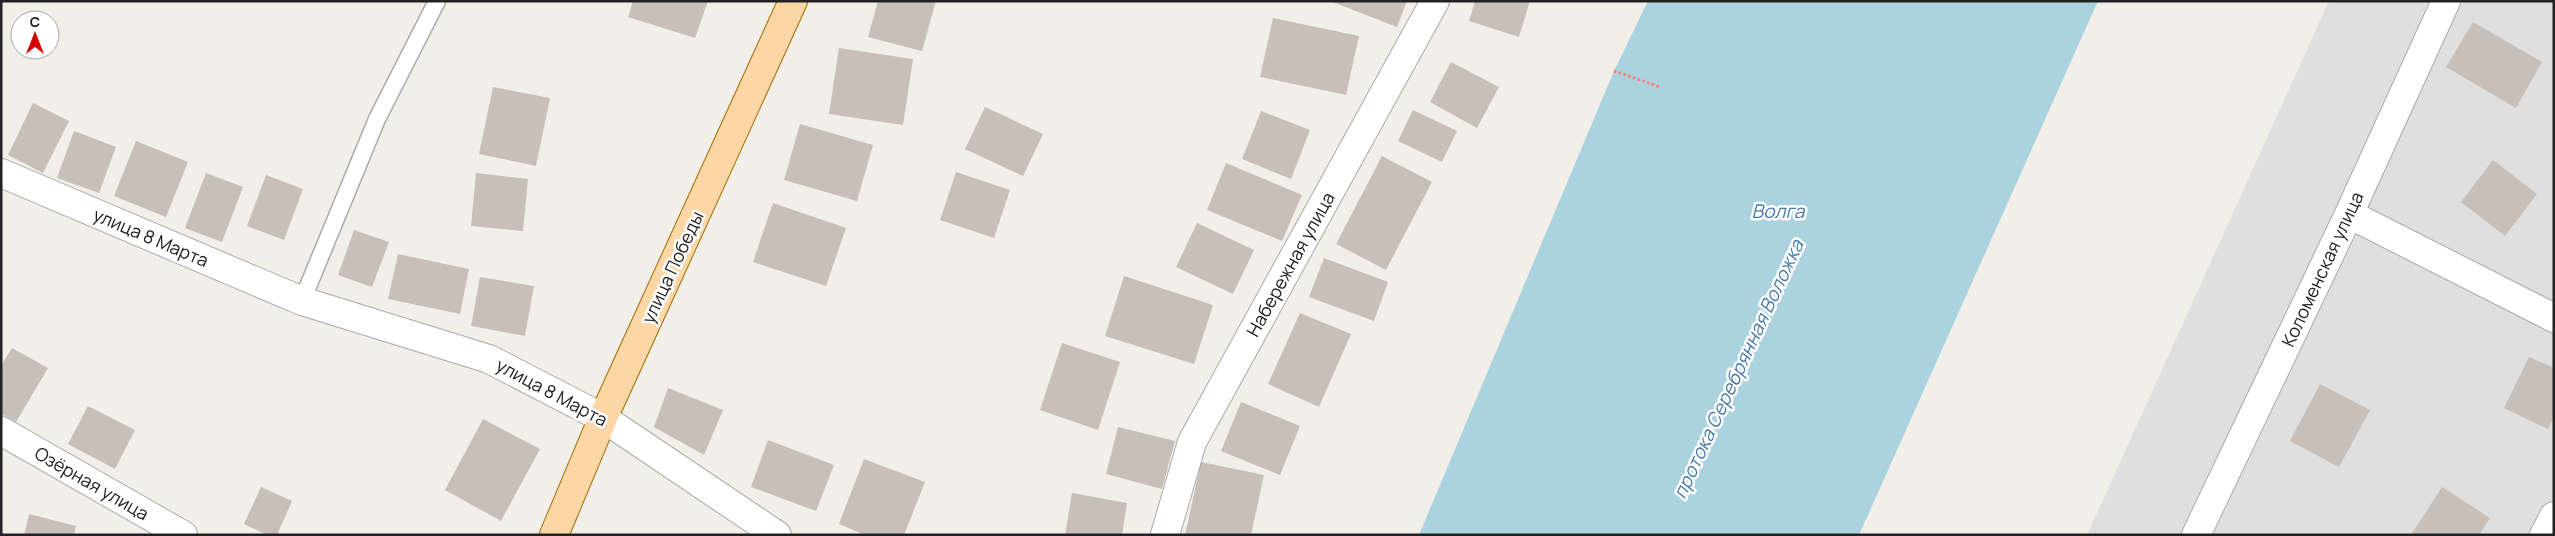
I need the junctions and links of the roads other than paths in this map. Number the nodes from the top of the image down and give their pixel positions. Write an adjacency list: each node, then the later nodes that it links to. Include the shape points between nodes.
1 (438, 1): 7 (lane, via 377,120)
2 (793, 1): 9 (main road, улица Победы)
3 (1435, 1): 15 (street, Набережная улица, via 1192,442)
4 (2446, 1): 6 (street, Коломенская улица)
5 (1, 173): 7 (street, улица 8 Марта)
6 (2349, 214): 8 (street); 16 (street, Коломенская улица)
7 (302, 301): 9 (street, улица 8 Марта, via 489,359)
8 (2554, 318)
9 (603, 418): 13 (main road, улица Победы); 14 (street, улица 8 Марта)
10 (1, 431): 12 (street, Озёрная улица)
11 (2554, 516): 17 (street)
12 (183, 535)
13 (554, 535)
14 (778, 535)
15 (1166, 535)
16 (2196, 535)
17 (2544, 535)

